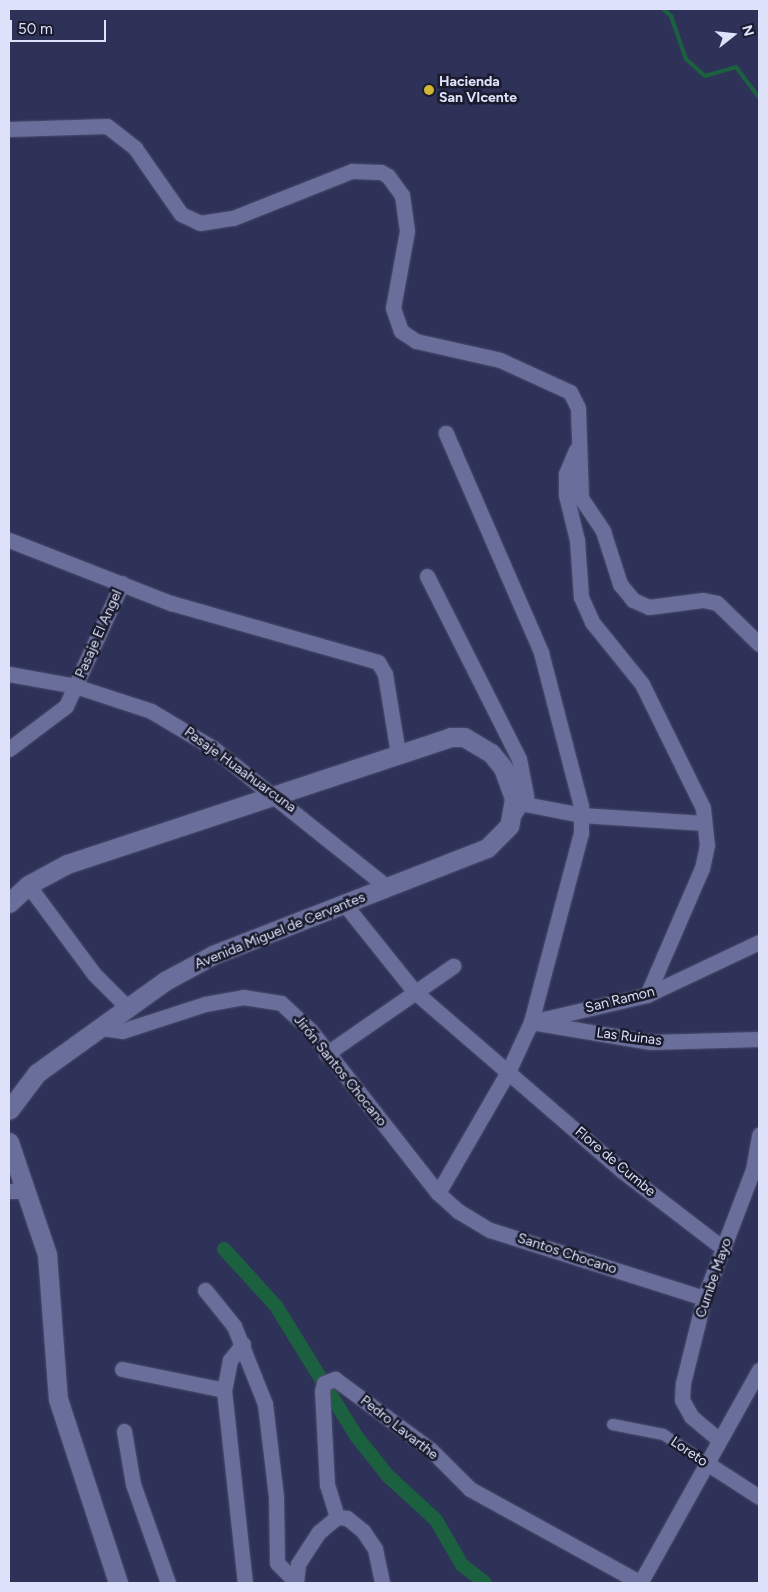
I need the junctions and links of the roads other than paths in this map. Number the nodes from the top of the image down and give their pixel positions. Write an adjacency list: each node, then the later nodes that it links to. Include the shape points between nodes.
1 (9, 129): 3 (street, via 107,126 135,148 181,214 200,223 233,218 352,171 381,172 402,196 407,231 394,294 397,327 416,341 500,360 570,392 578,408)
2 (446, 433): 14 (street, via 541,652)
3 (578, 447): 7 (street, via 581,498 603,531 620,584 633,600 649,607 703,600 717,603); 15 (street, via 566,474 566,495 577,540 581,597 592,622 631,668 664,722 698,792)
4 (9, 540): 6 (street)
5 (427, 576): 13 (street, via 505,724 525,784)
6 (122, 583): 9 (street, Pasaje El Angel); 11 (street, via 172,603 378,662 386,685)
7 (759, 644)
8 (9, 674): 9 (street, Pasaje Huaahuarcuna)
9 (75, 686): 10 (street, Pasaje El Angel, via 66,706); 12 (street, Pasaje Huaahuarcuna, via 151,711 213,748)
10 (9, 749)
11 (398, 753): 12 (street); 13 (street, via 450,737 478,743 503,768)
12 (274, 795): 16 (street, via 75,862); 17 (street, Pasaje Huaahuarcuna)
13 (520, 809): 14 (street); 17 (street, Avenida Miguel de Cervantes, via 500,838 487,848)
14 (581, 816): 15 (street); 25 (street, via 574,866)
15 (704, 823): 23 (street, via 707,845 702,868)
16 (28, 885): 18 (street); 24 (street, via 94,974)
17 (386, 886): 19 (street, Avenida Miguel de Cervantes)
18 (9, 903)
19 (346, 906): 22 (street, Flore de Cumbe); 24 (street, Avenida Miguel de Cervantes, via 213,955)
20 (759, 942): 23 (street, San Ramon)
21 (453, 966): 22 (street)
22 (414, 992): 28 (street); 29 (street, Flore de Cumbe)
23 (647, 995): 25 (street, San Ramon)
24 (126, 1006): 26 (street, Avenida Miguel de Cervantes)
25 (531, 1022): 27 (street, Las Ruinas, via 650,1042); 29 (street)
26 (101, 1028): 28 (street, Jirón Santos Chocano, via 122,1031 205,1004 264,997 296,1014); 30 (street, Avenida Miguel de Cervantes, via 37,1073)
27 (759, 1039)
28 (326, 1054): 34 (street, Jirón Santos Chocano)
29 (508, 1072): 34 (street); 35 (street, Flore de Cumbe, via 621,1170)
30 (9, 1110)
31 (759, 1135): 35 (street, Cumbe Mayo, via 752,1170)
32 (9, 1142): 33 (street)
33 (17, 1191): 49 (street, via 52,1282 58,1399)
34 (438, 1193): 37 (street, Santos Chocano, via 490,1230)
35 (724, 1249): 37 (street, Cumbe Mayo)
36 (205, 1290): 38 (street)
37 (704, 1298): 44 (street, Cumbe Mayo, via 682,1400 691,1416)
38 (243, 1344): 41 (street, via 230,1360); 48 (street, via 271,1436 277,1563)
39 (122, 1368): 41 (street)
40 (759, 1370): 44 (street)
41 (224, 1390): 51 (street)
42 (612, 1424): 45 (street, Loreto, via 663,1434)
43 (124, 1431): 50 (street, via 133,1484)
44 (718, 1439): 45 (street)
45 (705, 1462): 46 (street, Loreto); 53 (street)
46 (759, 1497)
47 (337, 1517): 48 (street, via 312,1542 298,1564); 52 (street, via 347,1518 363,1531 375,1549); 53 (street, Pedro Lavarthe, via 326,1485 322,1391 324,1383 335,1379 430,1450 470,1489)
48 (296, 1582)
49 (118, 1583)
50 (168, 1583)
51 (245, 1583)
52 (382, 1583)
53 (640, 1583)

